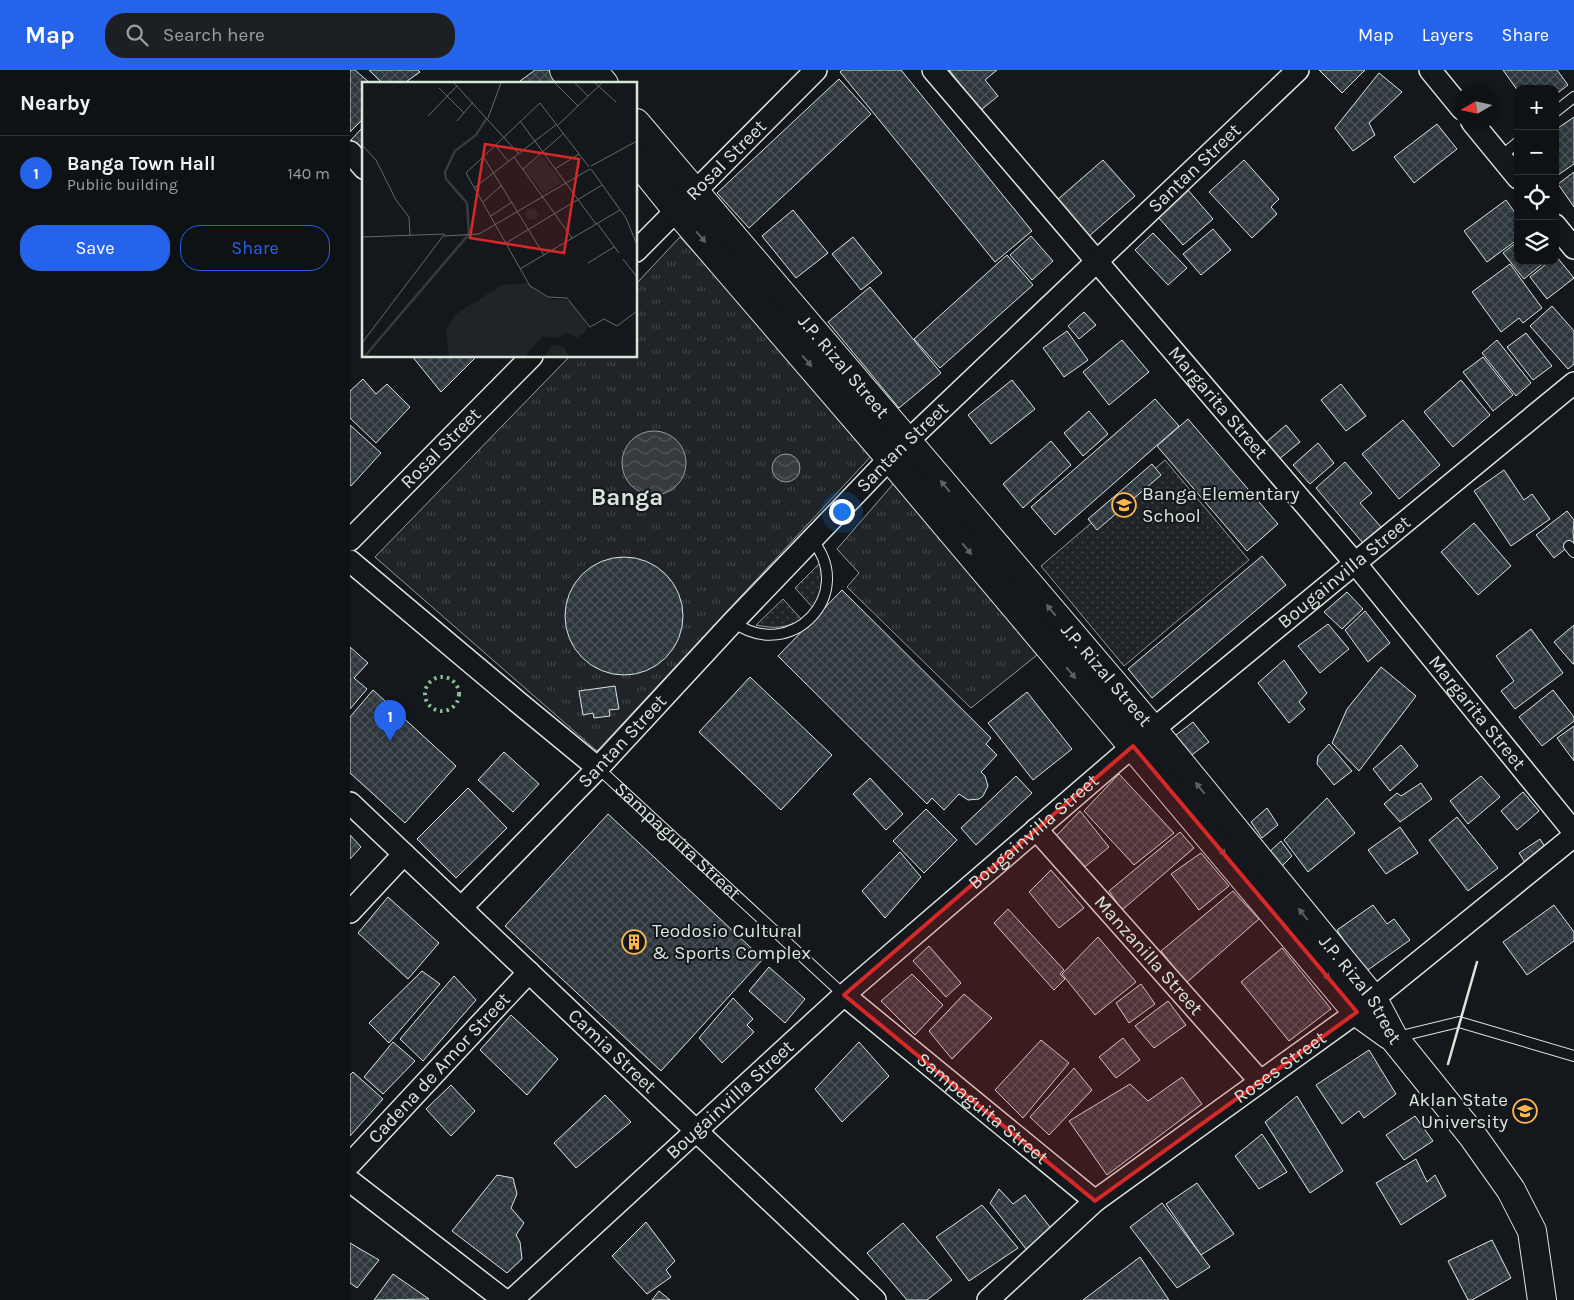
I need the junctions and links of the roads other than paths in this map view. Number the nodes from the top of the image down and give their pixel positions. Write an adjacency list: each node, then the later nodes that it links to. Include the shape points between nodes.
1 (564, 70): 7 (main road)
2 (592, 70): 8 (main road)
3 (816, 70): 20 (street, Rosal Street)
4 (933, 70): 24 (street, Margarita Street)
5 (1298, 70): 24 (street, Santan Street)
6 (1430, 70): 10 (street)
7 (573, 82)
8 (602, 82)
9 (1574, 97): 11 (lane)
10 (1454, 99)
11 (1559, 109)
12 (638, 125): 20 (main road, J.P. Rizal Street)
13 (1478, 130): 16 (street)
14 (1514, 145): 16 (lane)
15 (350, 152): 18 (street)
16 (1500, 157): 19 (street)
17 (638, 161): 20 (main road, J.P. Rizal Street)
18 (362, 166)
19 (1515, 175)
20 (686, 201): 23 (street, Rosal Street); 27 (main road, J.P. Rizal Street)
21 (1559, 229): 22 (street)
22 (1574, 248)
23 (638, 249)
24 (1097, 262): 27 (street, Santan Street); 31 (street, Margarita Street)
25 (530, 358): 28 (street, Rosal Street)
26 (1574, 384): 31 (street, Bougainvilla Street)
27 (898, 450): 29 (street, Santan Street); 33 (main road, J.P. Rizal Street)
28 (350, 540)
29 (812, 540): 32 (street, Santan Street); 32 (lane, via 822,555 826,578 824,596 812,616 794,630 771,635 748,631)
30 (350, 561): 34 (street, Sampaguita Street)
31 (1355, 563): 33 (street, Bougainvilla Street); 37 (street, Margarita Street)
32 (733, 622): 34 (street, Santan Street)
33 (1143, 738): 36 (street, Bougainvilla Street); 44 (main road, J.P. Rizal Street)
34 (598, 768): 40 (street, Santan Street); 43 (lane, Sampaguita Street)
35 (350, 803): 39 (street, Camia Street)
36 (1036, 829): 43 (street, Bougainvilla Street); 47 (street, Manzanilla Street)
37 (1574, 832)
38 (1574, 836): 44 (street, Roses Street)
39 (404, 854): 40 (street, Camia Street); 41 (street)
40 (461, 908): 42 (street, Camia Street)
41 (350, 912)
42 (529, 972): 48 (street, Camia Street); 49 (street, Cadena de Amor Street)
43 (844, 995): 48 (street, Bougainvilla Street); 51 (street, Sampaguita Street)
44 (1365, 1006): 45 (main road, J.P. Rizal Street); 47 (street, Roses Street)
45 (1393, 1038): 46 (lane, via 1460,1022); 56 (main road, J.P. Rizal Street, via 1472,1135 1511,1190 1532,1231)
46 (1574, 1056)
47 (1260, 1081): 51 (street, Roses Street)
48 (697, 1131): 53 (street, Bougainvilla Street); 54 (street, Camia Street)
49 (350, 1164)
50 (350, 1181): 52 (street)
51 (1095, 1200): 55 (street, Roses Street)
52 (504, 1300)
53 (512, 1300)
54 (874, 1300)
55 (988, 1300)
56 (1542, 1300)

